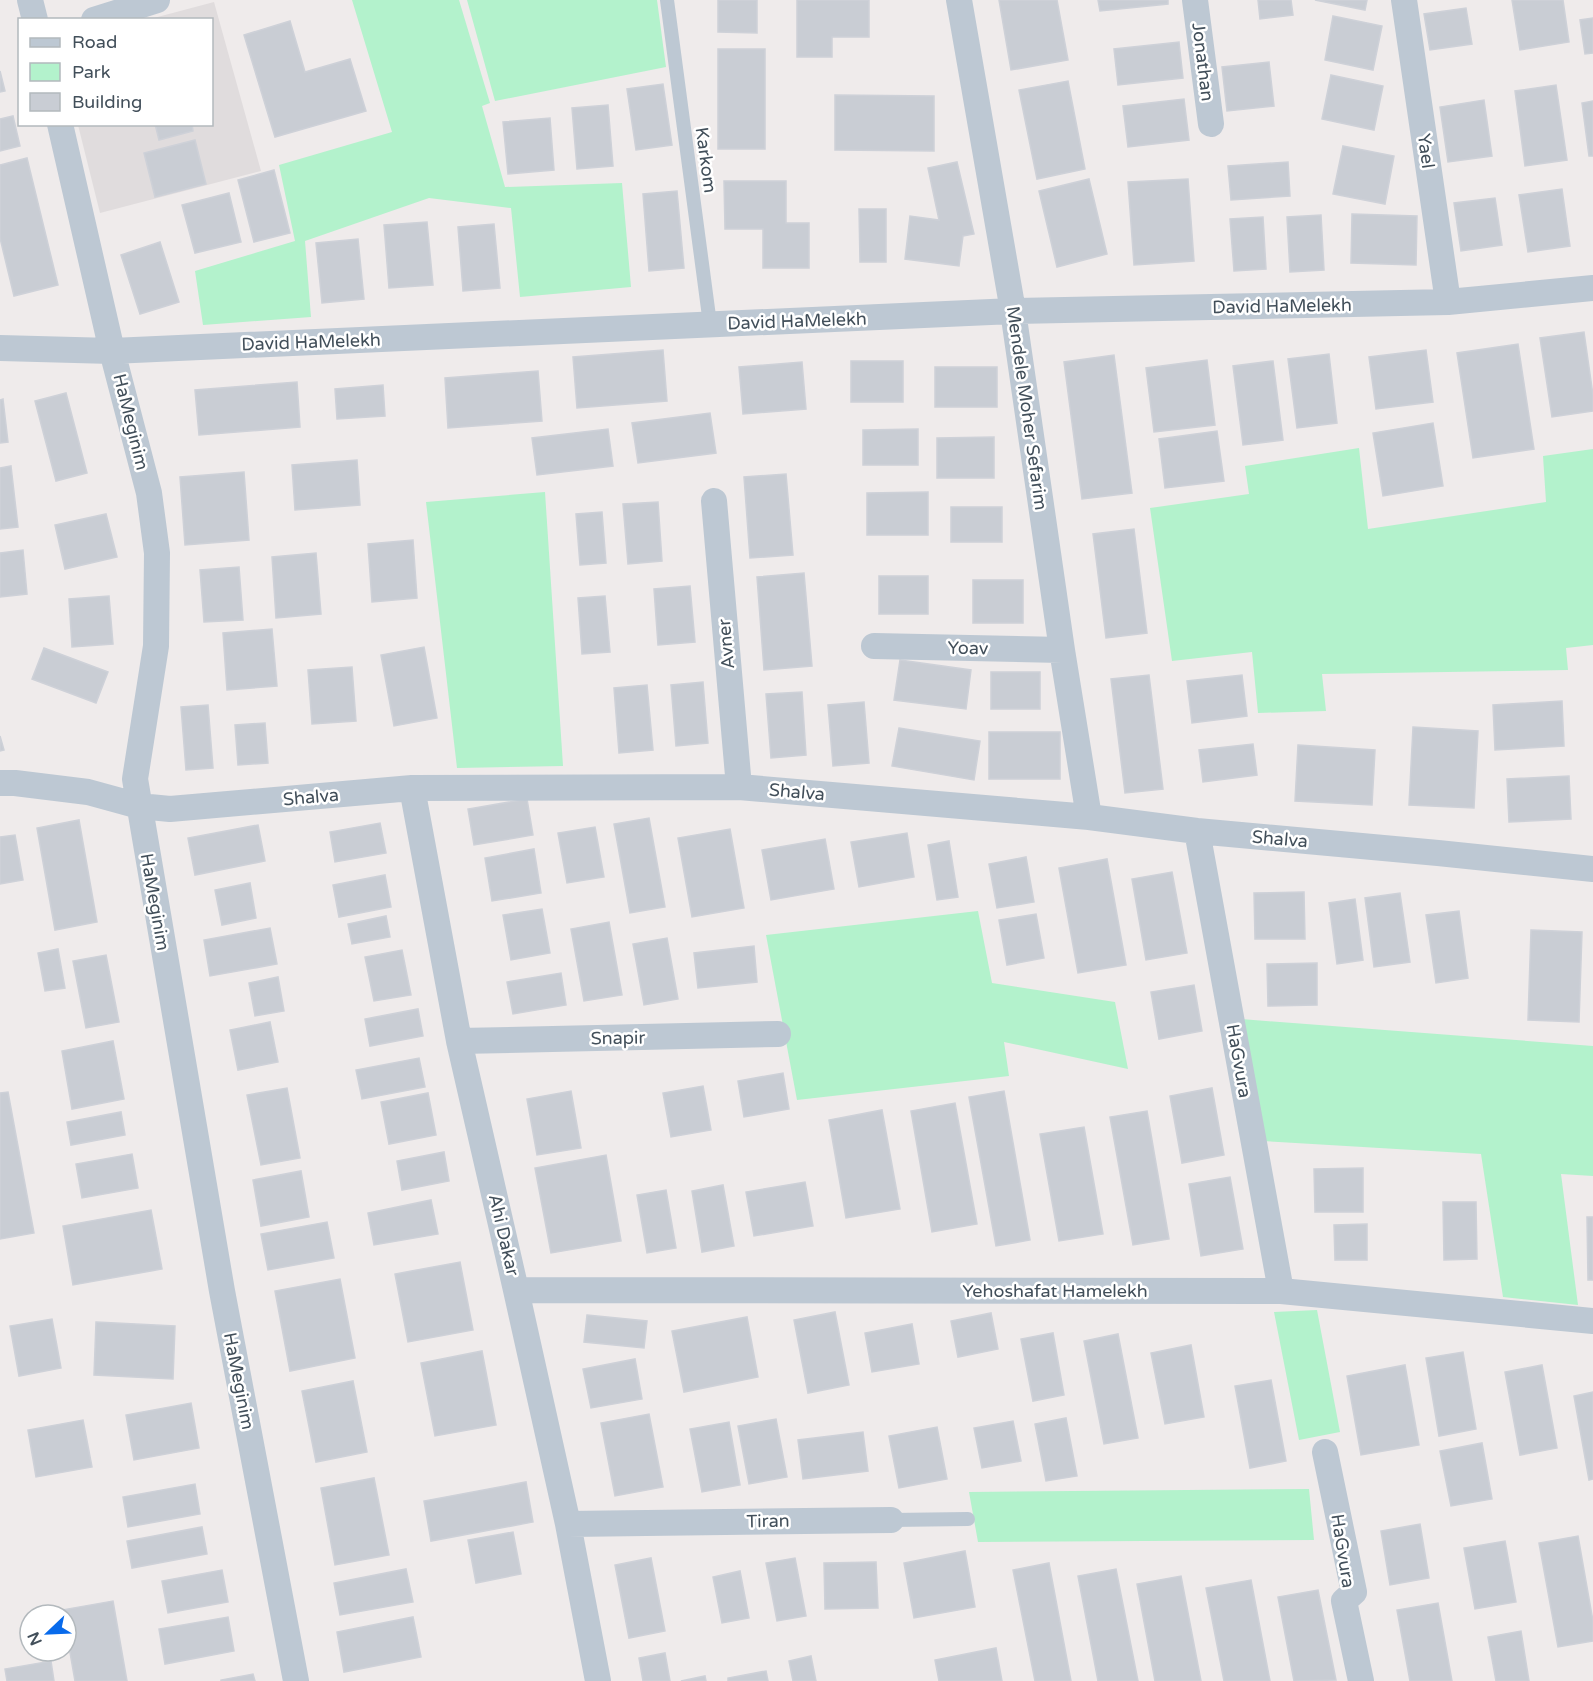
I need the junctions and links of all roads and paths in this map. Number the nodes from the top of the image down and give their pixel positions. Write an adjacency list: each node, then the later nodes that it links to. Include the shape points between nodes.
1 (30, 0): 7 (street)
2 (157, 0): 8 (street)
3 (667, 0): 14 (lane, Karkom)
4 (958, 0): 13 (street, Mendele Moher Sefarim)
5 (1195, 0): 9 (street, Jonathan)
6 (1404, 0): 12 (street, Yael)
7 (34, 18)
8 (100, 18)
9 (1211, 124)
10 (60, 126): 16 (street, HaMeginim)
11 (1593, 288): 12 (street, David HaMelekh)
12 (1448, 302): 13 (street, David HaMelekh)
13 (1013, 311): 14 (street, David HaMelekh); 19 (street, Mendele Moher Sefarim)
14 (710, 324): 16 (street, David HaMelekh)
15 (0, 348): 16 (street, David HaMelekh)
16 (112, 351): 23 (street, HaMeginim, via 149,493 157,553 156,646 135,779)
17 (714, 501): 21 (street, Avner)
18 (874, 645): 19 (street, Yoav)
19 (1062, 650): 24 (street, Mendele Moher Sefarim)
20 (0, 783): 23 (street, Shalva, via 88,792)
21 (739, 787): 22 (street, Shalva); 24 (street, Shalva)
22 (412, 788): 23 (street, Shalva, via 170,809); 28 (street, Ahi Dakar)
23 (139, 806): 36 (street, HaMeginim, via 220,1280)
24 (1089, 818): 25 (street, Shalva)
25 (1197, 831): 26 (street, Shalva); 30 (street, HaGvura)
26 (1593, 869)
27 (778, 1034): 28 (street, Snapir)
28 (459, 1041): 29 (street, Ahi Dakar)
29 (516, 1290): 30 (street, Yehoshafat Hamelekh); 35 (street, Ahi Dakar)
30 (1281, 1291): 31 (street, Yehoshafat Hamelekh)
31 (1593, 1321)
32 (1325, 1452): 38 (street, HaGvura, via 1354,1592 1344,1601)
33 (968, 1519): 34 (lane, Tiran)
34 (891, 1520): 35 (street, Tiran)
35 (568, 1524): 37 (street, Ahi Dakar)
36 (296, 1681)
37 (598, 1681)
38 (1361, 1681)

